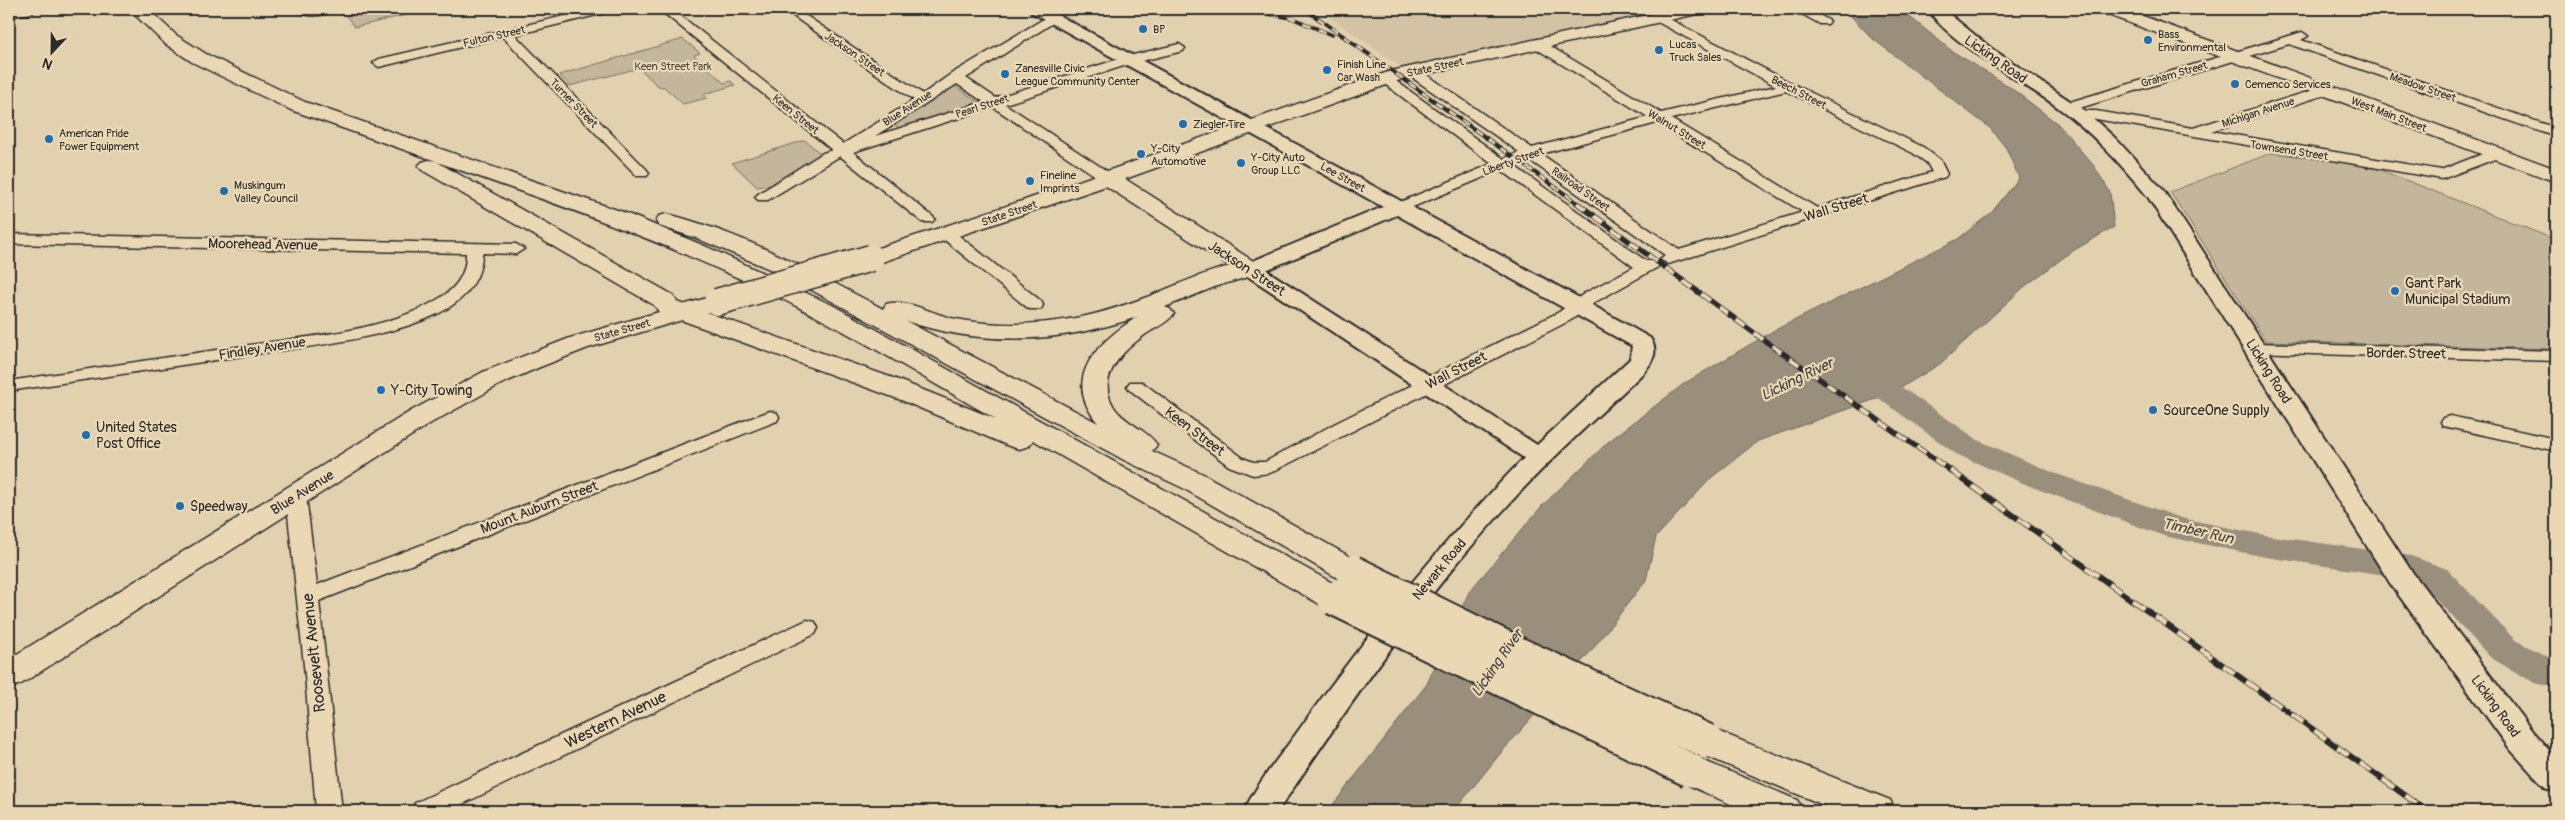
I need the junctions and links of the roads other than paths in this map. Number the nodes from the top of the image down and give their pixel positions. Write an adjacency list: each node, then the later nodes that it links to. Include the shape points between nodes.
1 (26, 9): 13 (main road)
2 (138, 9): 35 (main road, via 170,39 199,58 298,106)
3 (162, 9): 55 (main road, via 190,36 266,78 355,113 704,233)
4 (329, 9): 12 (street)
5 (609, 9): 17 (street, Fulton Street)
6 (665, 9): 38 (street, Keen Street)
7 (789, 9): 30 (street, Jackson Street)
8 (1697, 9): 15 (main road, State Street)
9 (1799, 9): 16 (street)
10 (1935, 9): 32 (street, Licking Road, via 1993,60)
11 (2109, 9): 22 (main road, West Main Street)
12 (304, 10)
13 (9, 12)
14 (1044, 13): 23 (street, Lee Street); 26 (street, Blue Avenue)
15 (1658, 17): 20 (main road, State Street); 28 (street, Beech Street)
16 (1824, 21)
17 (506, 33): 24 (street, Fulton Street); 43 (street, Turner Street)
18 (2310, 34): 19 (street, Graham Street)
19 (2289, 40): 22 (street, Graham Street); 37 (street, Meadow Street)
20 (1539, 45): 25 (main road, State Street); 33 (street, Walnut Street)
21 (1179, 48): 23 (street, Pearl Street)
22 (2235, 56): 29 (main road, West Main Street); 32 (street, Graham Street)
23 (1129, 60): 31 (street, Pearl Street); 34 (street, Lee Street)
24 (379, 63)
25 (1412, 72): 27 (main road, State Street); 39 (street, Railroad Street)
26 (956, 77): 30 (street, Blue Avenue); 31 (street, Jackson Street)
27 (1384, 79): 34 (main road, State Street); 41 (street, Railroad Street)
28 (1788, 87): 33 (street, Liberty Street); 42 (street, Beech Street, via 1918,150)
29 (2326, 90): 36 (street, Michigan Avenue); 40 (main road, West Main Street)
30 (921, 99): 38 (street, Blue Avenue)
31 (994, 102): 38 (street, Pearl Street); 45 (street, Jackson Street)
32 (2073, 111): 36 (street, Townsend Street); 61 (street, Licking Road, via 2129,163 2156,194)
33 (1659, 118): 39 (street, Liberty Street); 48 (street, Walnut Street)
34 (1250, 126): 45 (main road, State Street); 47 (street, Lee Street)
35 (369, 132): 59 (main road, via 664,300 668,307); 74 (main road, via 615,217 823,310)
36 (2190, 133): 40 (street, Townsend Street, via 2442,175)
37 (2556, 134)
38 (842, 151): 46 (street, Blue Avenue, via 828,156); 49 (street, Keen Street)
39 (1530, 153): 41 (street, Liberty Street); 54 (street, Railroad Street)
40 (2495, 154): 44 (main road, West Main Street)
41 (1500, 164): 47 (street, Liberty Street); 54 (street, Railroad Street)
42 (1939, 167): 48 (street, Wall Street, via 1938,177)
43 (642, 173)
44 (2556, 176)
45 (1108, 178): 50 (main road, State Street); 56 (main road, Jackson Street)
46 (763, 197)
47 (1398, 208): 56 (street, Liberty Street); 58 (street, Lee Street)
48 (1815, 213): 54 (street, Wall Street)
49 (927, 219)
50 (947, 234): 57 (street); 59 (main road, State Street, bridge)
51 (9, 240): 52 (street, Moorehead Avenue)
52 (474, 248): 53 (street, Moorehead Avenue); 65 (street, Findley Avenue, via 471,275 455,297 424,313 378,328)
53 (516, 249)
54 (1660, 261): 58 (street, Wall Street)
55 (792, 270): 56 (main road, via 918,318 974,330 1022,332 1055,330 1113,318 1221,275); 72 (main road, via 1134,454)
56 (1250, 270): 64 (street, Jackson Street); 72 (main road, via 1233,283 1143,323 1120,340 1098,370 1095,388 1100,406 1122,430)
57 (1035, 305)
58 (1578, 306): 62 (street, Lee Street, via 1642,343); 64 (street, Wall Street, via 1565,316)
59 (686, 312): 60 (main road, State Street); 74 (main road, via 987,425 1113,486)
60 (579, 343): 73 (main road, Blue Avenue, via 492,378)
61 (2255, 348): 63 (street, Border Street); 80 (street, Licking Road, via 2400,576 2521,740)
62 (1645, 351): 70 (street, Newark Road, via 1636,367)
63 (2556, 356)
64 (1428, 384): 70 (street, Jackson Street); 71 (street, Wall Street, via 1270,467)
65 (9, 386)
66 (1136, 386): 71 (street, Keen Street, via 1236,462)
67 (770, 416): 76 (street, Mount Auburn Street)
68 (2450, 422): 69 (street)
69 (2556, 445)
70 (1538, 457): 83 (street, Newark Road, via 1418,592 1355,675)
71 (1257, 470)
72 (1193, 481): 75 (main road)
73 (296, 496): 76 (street, Roosevelt Avenue); 78 (main road, Blue Avenue)
74 (1173, 509): 75 (main road)
75 (1343, 585): 79 (main road, bridge)
76 (307, 597): 81 (street, Roosevelt Avenue)
77 (807, 628): 82 (street, Western Avenue)
78 (16, 668)
79 (1698, 756): 84 (main road); 85 (main road)
80 (2556, 779)
81 (330, 811)
82 (424, 811)
83 (1260, 811)
84 (1784, 811)
85 (1877, 811)

